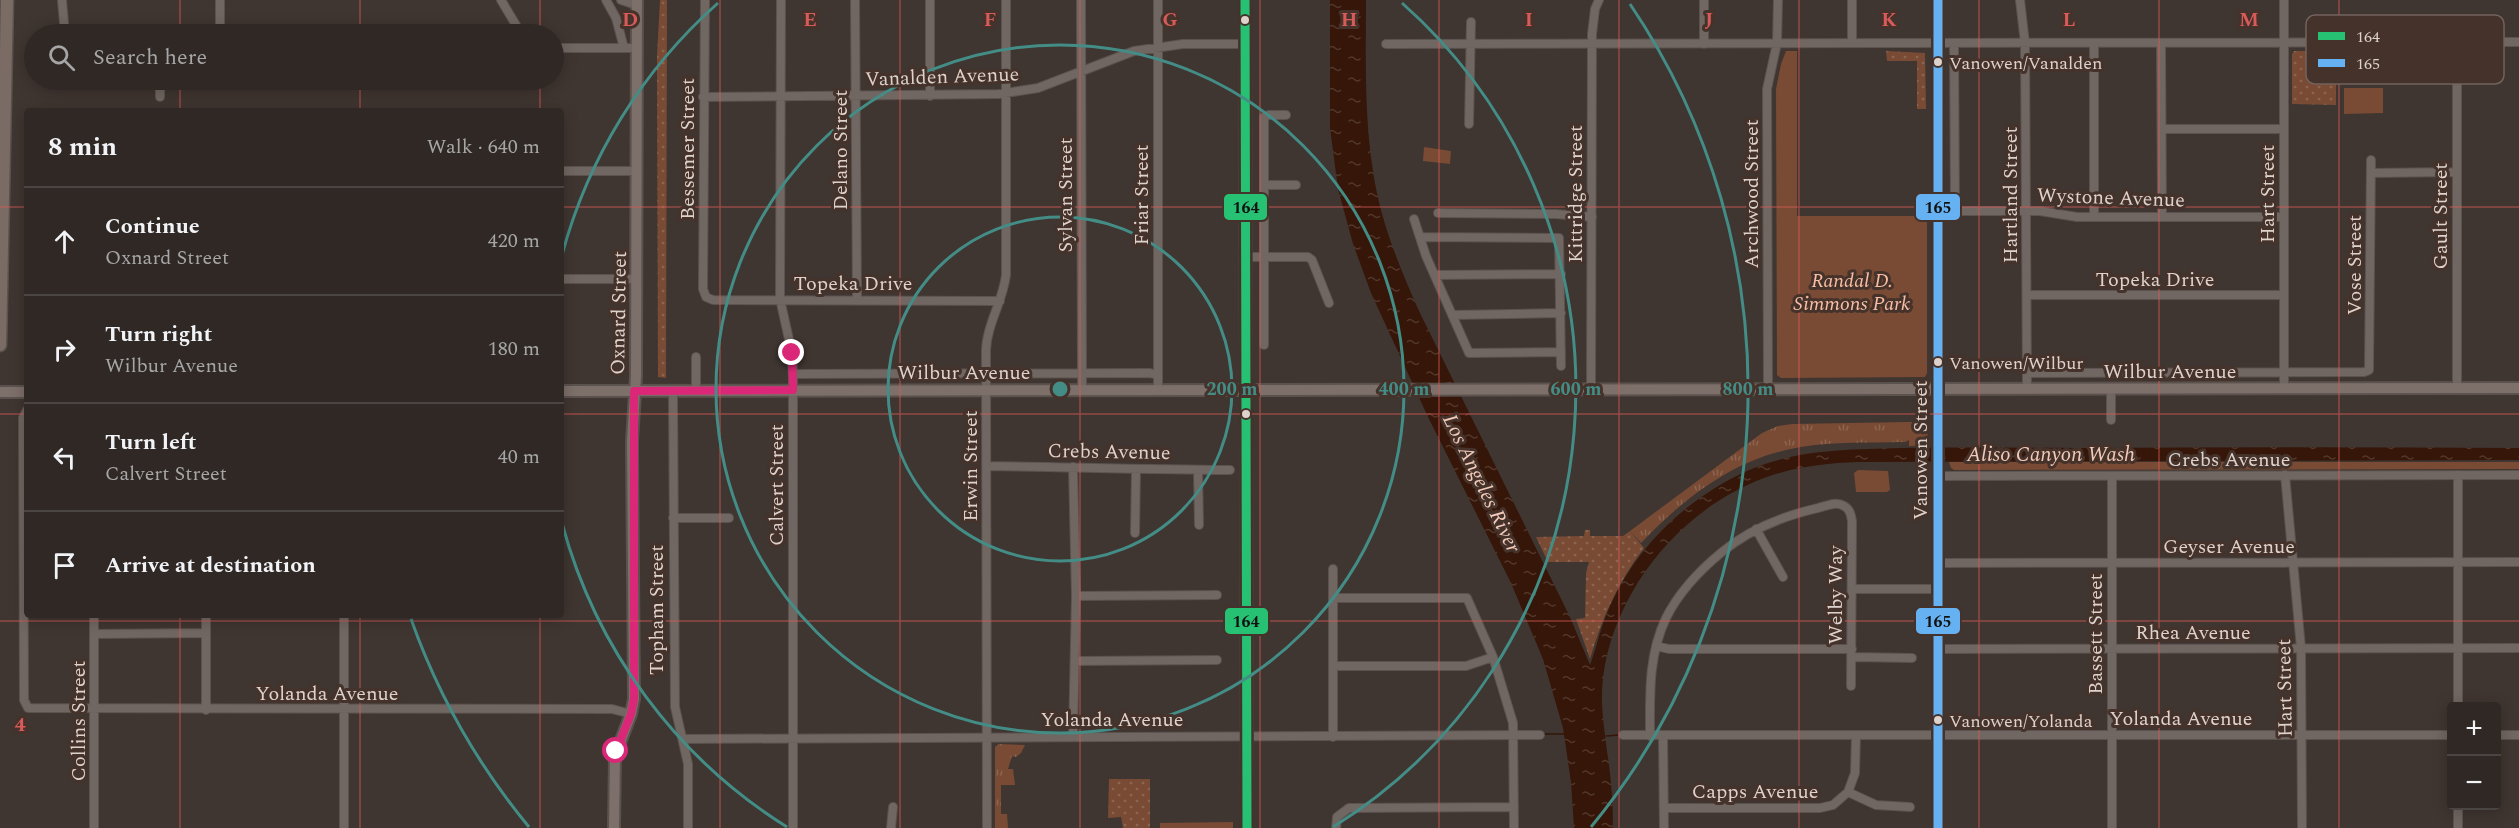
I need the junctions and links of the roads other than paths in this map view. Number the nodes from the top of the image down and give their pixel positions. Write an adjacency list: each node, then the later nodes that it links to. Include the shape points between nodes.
1 (7, 0): 91 (highway)
2 (62, 0): 24 (street)
3 (220, 0): 25 (street)
4 (501, 0): 26 (street)
5 (606, 0): 45 (street, Oxnard Street)
6 (621, 0): 22 (street)
7 (705, 0): 54 (street, Bessemer Street)
8 (782, 0): 50 (street, Calvert Street)
9 (855, 0): 51 (street, Delano Street)
10 (930, 0): 52 (street)
11 (1006, 0): 49 (street, Erwin Street)
12 (1082, 0): 46 (street, Sylvan Street)
13 (1158, 0): 43 (street, Friar Street)
14 (1245, 0): 35 (main road)
15 (1599, 0): 38 (street, Kittridge Street, via 1592,22)
16 (1704, 0): 39 (street)
17 (1778, 0): 40 (street, Archwood Street)
18 (1852, 0): 29 (street)
19 (1938, 0): 41 (main road, Vanowen Street)
20 (2020, 0): 30 (street, Hartland Street)
21 (2284, 0): 33 (street, Hart Street)
22 (637, 3): 45 (main road)
23 (1471, 22): 37 (street)
24 (64, 24)
25 (220, 24)
26 (516, 24)
27 (2504, 42): 28 (street)
28 (2519, 42)
29 (1852, 43): 40 (street); 41 (street)
30 (2025, 43): 31 (street); 42 (street); 68 (street, Hartland Street)
31 (2094, 43): 32 (street); 73 (street)
32 (2161, 43): 33 (street); 57 (street)
33 (2284, 43): 34 (street); 58 (street, Hart Street)
34 (2306, 43)
35 (1245, 44): 43 (street, Vanalden Avenue); 77 (main road)
36 (1386, 44): 37 (street)
37 (1471, 44): 38 (street); 56 (street)
38 (1592, 44): 39 (street); 72 (street, Kittridge Street)
39 (1704, 44): 40 (street)
40 (1777, 44): 105 (street, Archwood Street, via 1767,89)
41 (1938, 44): 42 (street); 66 (main road, Vanowen Street)
42 (1954, 44): 67 (street)
43 (1158, 47): 46 (street, Vanalden Avenue, via 1134,51); 101 (street, Friar Street)
44 (564, 48): 45 (street)
45 (630, 48): 61 (main road, Oxnard Street)
46 (1082, 70): 49 (street, Vanalden Avenue, via 1038,88); 100 (street, Sylvan Street)
47 (2457, 84): 62 (street, Gault Street)
48 (160, 90): 53 (street)
49 (1006, 93): 52 (street, Vanalden Avenue); 87 (street, Erwin Street, via 1006,275)
50 (780, 96): 51 (street, Vanalden Avenue); 54 (street, Vanalden Avenue); 86 (street, Calvert Street)
51 (856, 96): 52 (street, Vanalden Avenue); 85 (street, Delano Street)
52 (930, 96)
53 (160, 97)
54 (703, 97): 84 (street, Bessemer Street)
55 (1286, 115): 64 (street, via 1264,117)
56 (1469, 124)
57 (2162, 129): 58 (street); 70 (street)
58 (2284, 129): 71 (street, Hart Street)
59 (2370, 160): 63 (street, Vose Street)
60 (564, 171): 61 (street)
61 (636, 171): 81 (main road, Oxnard Street)
62 (2457, 172): 63 (street); 103 (street, Gault Street)
63 (2371, 173): 96 (street, Vose Street, via 2369,370)
64 (1264, 185): 65 (street); 76 (street)
65 (1296, 185)
66 (1938, 211): 67 (street, Wystone Avenue); 113 (main road, Vanowen Street)
67 (1954, 211): 68 (street, Wystone Avenue)
68 (2027, 211): 73 (street, Wystone Avenue); 82 (street, Hartland Street)
69 (1438, 213): 72 (street)
70 (2162, 216): 71 (street, Wystone Avenue); 73 (street, Wystone Avenue)
71 (2284, 216): 83 (street, Hart Street)
72 (1592, 217): 112 (street, Kittridge Street)
73 (2094, 217)
74 (1414, 219): 75 (street)
75 (1420, 237): 78 (street, via 1559,237); 79 (street)
76 (1264, 256): 77 (street); 88 (street, via 1308,257); 92 (street)
77 (1246, 257): 111 (main road)
78 (1561, 274): 79 (street); 89 (street)
79 (1435, 275): 90 (street)
80 (564, 279): 81 (street)
81 (637, 279): 116 (main road, Oxnard Street)
82 (2027, 295): 83 (street, Topeka Drive); 97 (street, Hartland Street)
83 (2284, 295): 96 (street, Hart Street)
84 (706, 297): 86 (street, Topeka Drive)
85 (857, 299): 86 (street, Topeka Drive); 87 (street, Topeka Drive)
86 (780, 300): 98 (street, Calvert Street)
87 (1000, 300): 99 (street, Erwin Street, via 986,342)
88 (1329, 303)
89 (1561, 313): 90 (street); 93 (street)
90 (1452, 315): 93 (street, via 1469,353)
91 (0, 345)
92 (1264, 345)
93 (1561, 352): 95 (street)
94 (696, 357): 118 (street)
95 (1561, 366)
96 (2285, 372): 97 (street); 102 (street, Hart Street)
97 (2027, 373): 114 (street, Hartland Street)
98 (793, 374): 99 (street, Wilbur Avenue); 107 (street, Calvert Street)
99 (986, 374): 100 (street, Wilbur Avenue); 108 (street, Erwin Street)
100 (1082, 374): 101 (street, Wilbur Avenue); 109 (street, Sylvan Street)
101 (1157, 375): 110 (street, Friar Street)
102 (2284, 388): 103 (main road, Wilbur Avenue); 106 (main road, Wilbur Avenue)
103 (2457, 388): 104 (main road, Wilbur Avenue)
104 (2519, 388)
105 (1768, 389): 112 (main road, Wilbur Avenue); 113 (main road, Wilbur Avenue)
106 (2111, 389): 114 (main road, Wilbur Avenue); 122 (street)
107 (793, 390): 108 (main road, Wilbur Avenue); 118 (main road, Wilbur Avenue); 188 (street, Calvert Street)
108 (986, 390): 109 (main road, Wilbur Avenue); 123 (street, Erwin Street)
109 (1082, 390): 110 (main road, Wilbur Avenue)
110 (1158, 390): 111 (main road, Wilbur Avenue)
111 (1246, 390): 112 (main road, Wilbur Avenue); 185 (main road)
112 (1592, 390)
113 (1938, 390): 114 (main road, Wilbur Avenue); 131 (main road, Vanowen Street)
114 (2027, 390)
115 (564, 391): 116 (main road, Wilbur Avenue)
116 (634, 391): 117 (main road, Wilbur Avenue); 172 (main road, Oxnard Street)
117 (673, 391): 118 (main road, Wilbur Avenue); 133 (street, Topham Street)
118 (696, 391)
119 (0, 392): 120 (main road)
120 (24, 392)
121 (24, 416): 170 (street, Yolanda Avenue, via 24,703 32,709)
122 (2111, 420)
123 (987, 466): 124 (street, Crebs Avenue); 183 (street, Erwin Street)
124 (1073, 467): 125 (street, Crebs Avenue); 148 (street)
125 (1136, 469): 126 (street, Crebs Avenue); 137 (street)
126 (1198, 470): 127 (street, Crebs Avenue); 135 (street)
127 (1230, 470)
128 (2285, 475): 129 (street, Crebs Avenue); 132 (street, Crebs Avenue); 139 (street, Hart Street)
129 (2458, 475): 130 (street, Crebs Avenue); 140 (street)
130 (2519, 475)
131 (1938, 476): 132 (street, Crebs Avenue); 142 (main road, Vanowen Street)
132 (2112, 476): 138 (street, Bassett Street)
133 (673, 518): 134 (street); 190 (street, Topham Street, via 675,707)
134 (729, 518)
135 (1199, 525)
136 (1756, 529): 144 (street); 145 (street, Welby Way, via 1833,504 1847,507 1852,521); 155 (street, via 1730,545 1696,575 1675,603)
137 (1136, 533)
138 (2111, 562): 139 (street, Geyser Avenue); 142 (street, Geyser Avenue); 156 (street, Bassett Street)
139 (2292, 562): 140 (street, Geyser Avenue); 157 (street, Hart Street)
140 (2457, 562): 141 (street, Geyser Avenue); 158 (street)
141 (2519, 562)
142 (1938, 563): 146 (main road, Vanowen Street)
143 (1333, 569): 149 (street)
144 (1783, 577)
145 (1852, 589): 146 (street); 161 (street, Welby Way)
146 (1938, 589): 160 (main road, Vanowen Street)
147 (1217, 595): 148 (street)
148 (1076, 596): 165 (street)
149 (1333, 598): 162 (street, via 1467,598); 166 (street)
150 (94, 618): 154 (street, Collins Street)
151 (206, 618): 153 (street)
152 (344, 618): 169 (street)
153 (206, 633): 154 (street); 171 (street)
154 (94, 634): 170 (street, Collins Street)
155 (1656, 646): 161 (street); 176 (street, via 1650,680)
156 (2112, 648): 157 (street, Rhea Avenue); 160 (street, Rhea Avenue); 179 (street, Bassett Street)
157 (2301, 648): 158 (street, Rhea Avenue); 173 (street, Hart Street)
158 (2458, 648): 159 (street, Rhea Avenue); 168 (street)
159 (2519, 648)
160 (1938, 649): 178 (main road, Vanowen Street)
161 (1852, 653): 163 (street); 167 (street, Welby Way)
162 (1493, 657): 166 (street, via 1466,666); 186 (street)
163 (1912, 658)
164 (1217, 660): 165 (street)
165 (1076, 661): 184 (street)
166 (1333, 666): 189 (street)
167 (1851, 686)
168 (2458, 702)
169 (344, 709): 171 (street, Yolanda Avenue); 172 (street, Yolanda Avenue, via 612,709); 198 (street)
170 (94, 710): 171 (street, Yolanda Avenue); 197 (street, Collins Street)
171 (206, 710)
172 (631, 714): 199 (main road, Oxnard Street, via 614,762)
173 (2302, 734): 179 (street, Yolanda Avenue); 180 (street, Yolanda Avenue); 210 (street, Hart Street)
174 (1540, 735): 186 (street, Yolanda Avenue)
175 (1623, 735): 176 (street, Yolanda Avenue)
176 (1650, 735): 187 (street, Yolanda Avenue)
177 (1856, 735): 178 (street, Yolanda Avenue); 187 (street, Yolanda Avenue); 191 (street, via 1855,773)
178 (1938, 735): 179 (street, Yolanda Avenue); 208 (main road, Vanowen Street)
179 (2111, 735): 209 (street, Bassett Street)
180 (2447, 735)
181 (2501, 735): 182 (street)
182 (2519, 735)
183 (987, 736): 184 (street, Yolanda Avenue); 188 (street, Yolanda Avenue); 203 (street, Erwin Street)
184 (1073, 736): 185 (street, Yolanda Avenue)
185 (1246, 736): 189 (street, Yolanda Avenue); 204 (main road)
186 (1514, 736): 189 (street, Yolanda Avenue); 193 (street)
187 (1664, 736): 195 (street)
188 (794, 737): 190 (street, Yolanda Avenue); 201 (street, Calvert Street)
189 (1333, 737)
190 (683, 739): 200 (street, Topham Street, via 688,764)
191 (1848, 792): 194 (street, via 1876,805); 195 (street, Capps Avenue, via 1833,805 1820,808)
192 (893, 807): 202 (street)
193 (1514, 807): 205 (street, via 1349,808 1337,817); 206 (street)
194 (1910, 807)
195 (1664, 808): 207 (street)
196 (2458, 810): 211 (street)
197 (94, 828)
198 (344, 828)
199 (614, 828)
200 (688, 828)
201 (794, 828)
202 (891, 828)
203 (987, 828)
204 (1247, 828)
205 (1336, 828)
206 (1514, 828)
207 (1664, 828)
208 (1938, 828)
209 (2112, 828)
210 (2302, 828)
211 (2458, 828)

